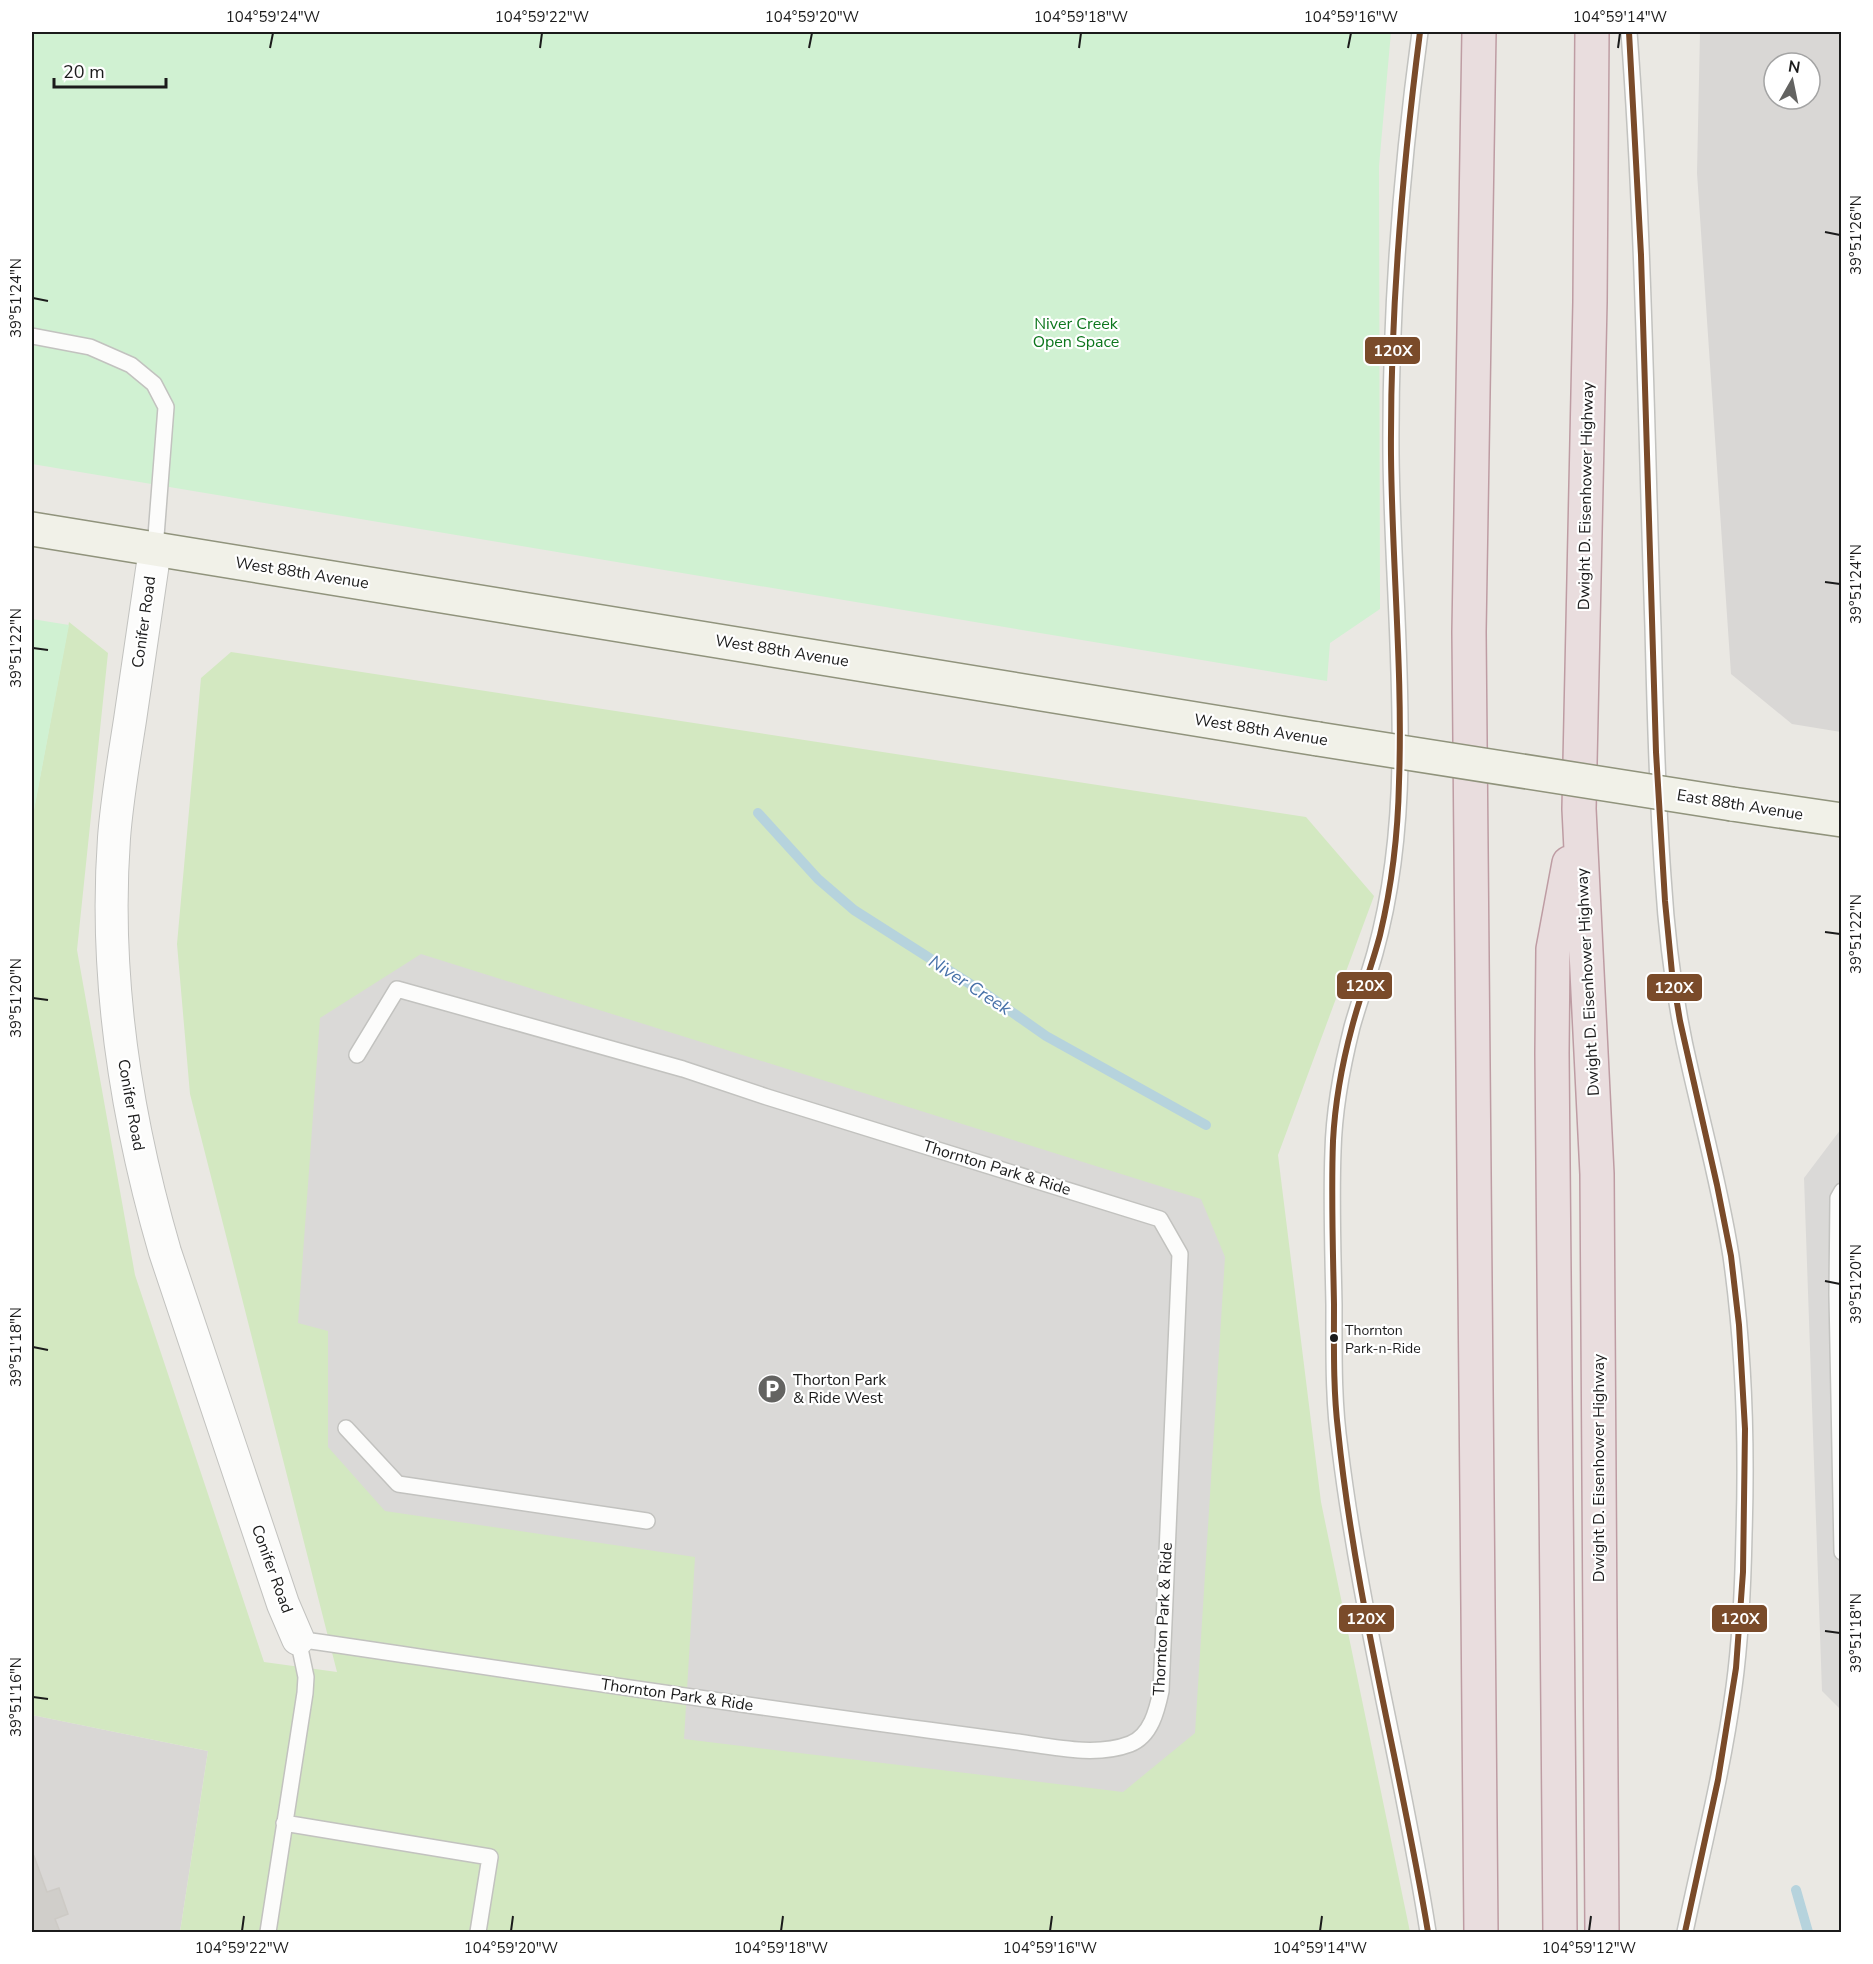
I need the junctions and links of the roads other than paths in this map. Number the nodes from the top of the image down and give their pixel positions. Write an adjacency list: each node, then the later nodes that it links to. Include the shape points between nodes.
1 (1420, 32): 20 (lane, via 1403,184 1394,329 1392,455 1399,614 1398,805 1389,889 1352,1027 1338,1097 1332,1190 1334,1397 1339,1443 1356,1559)
2 (1479, 32): 21 (highway, via 1469,644)
3 (1592, 32): 9 (highway, Dwight D. Eisenhower Highway)
4 (1629, 32): 24 (lane, via 1642,264 1656,735 1666,919 1689,1064 1730,1253 1740,1332 1745,1426 1737,1664 1724,1747)
5 (32, 336): 7 (lane, via 90,347 131,364 154,384 166,407)
6 (32, 529): 7 (main road, West 88th Avenue)
7 (155, 549): 8 (main road, West 88th Avenue, bridge); 16 (street, Conifer Road, via 114,838 113,939 122,1052 141,1161 165,1252 279,1593)
8 (1532, 773): 10 (main road, East 88th Avenue, bridge)
9 (1580, 808): 22 (highway, via 1553,949); 23 (highway, Dwight D. Eisenhower Highway, via 1597,1174)
10 (1842, 820)
11 (357, 1055): 16 (lane, Thornton Park & Ride, via 397,989 683,1070 1160,1219 1179,1254 1163,1664 1156,1713 1147,1731 1132,1744 1095,1750 853,1720)
12 (1842, 1191): 15 (lane, via 1838,1198 1837,1294)
13 (346, 1428): 14 (lane, via 398,1484)
14 (647, 1521)
15 (1842, 1552)
16 (298, 1639): 17 (lane, via 306,1677 305,1693)
17 (284, 1823): 18 (lane); 19 (lane, via 490,1857)
18 (268, 1932)
19 (478, 1932)
20 (1428, 1932)
21 (1481, 1932)
22 (1560, 1932)
23 (1602, 1932)
24 (1685, 1932)

